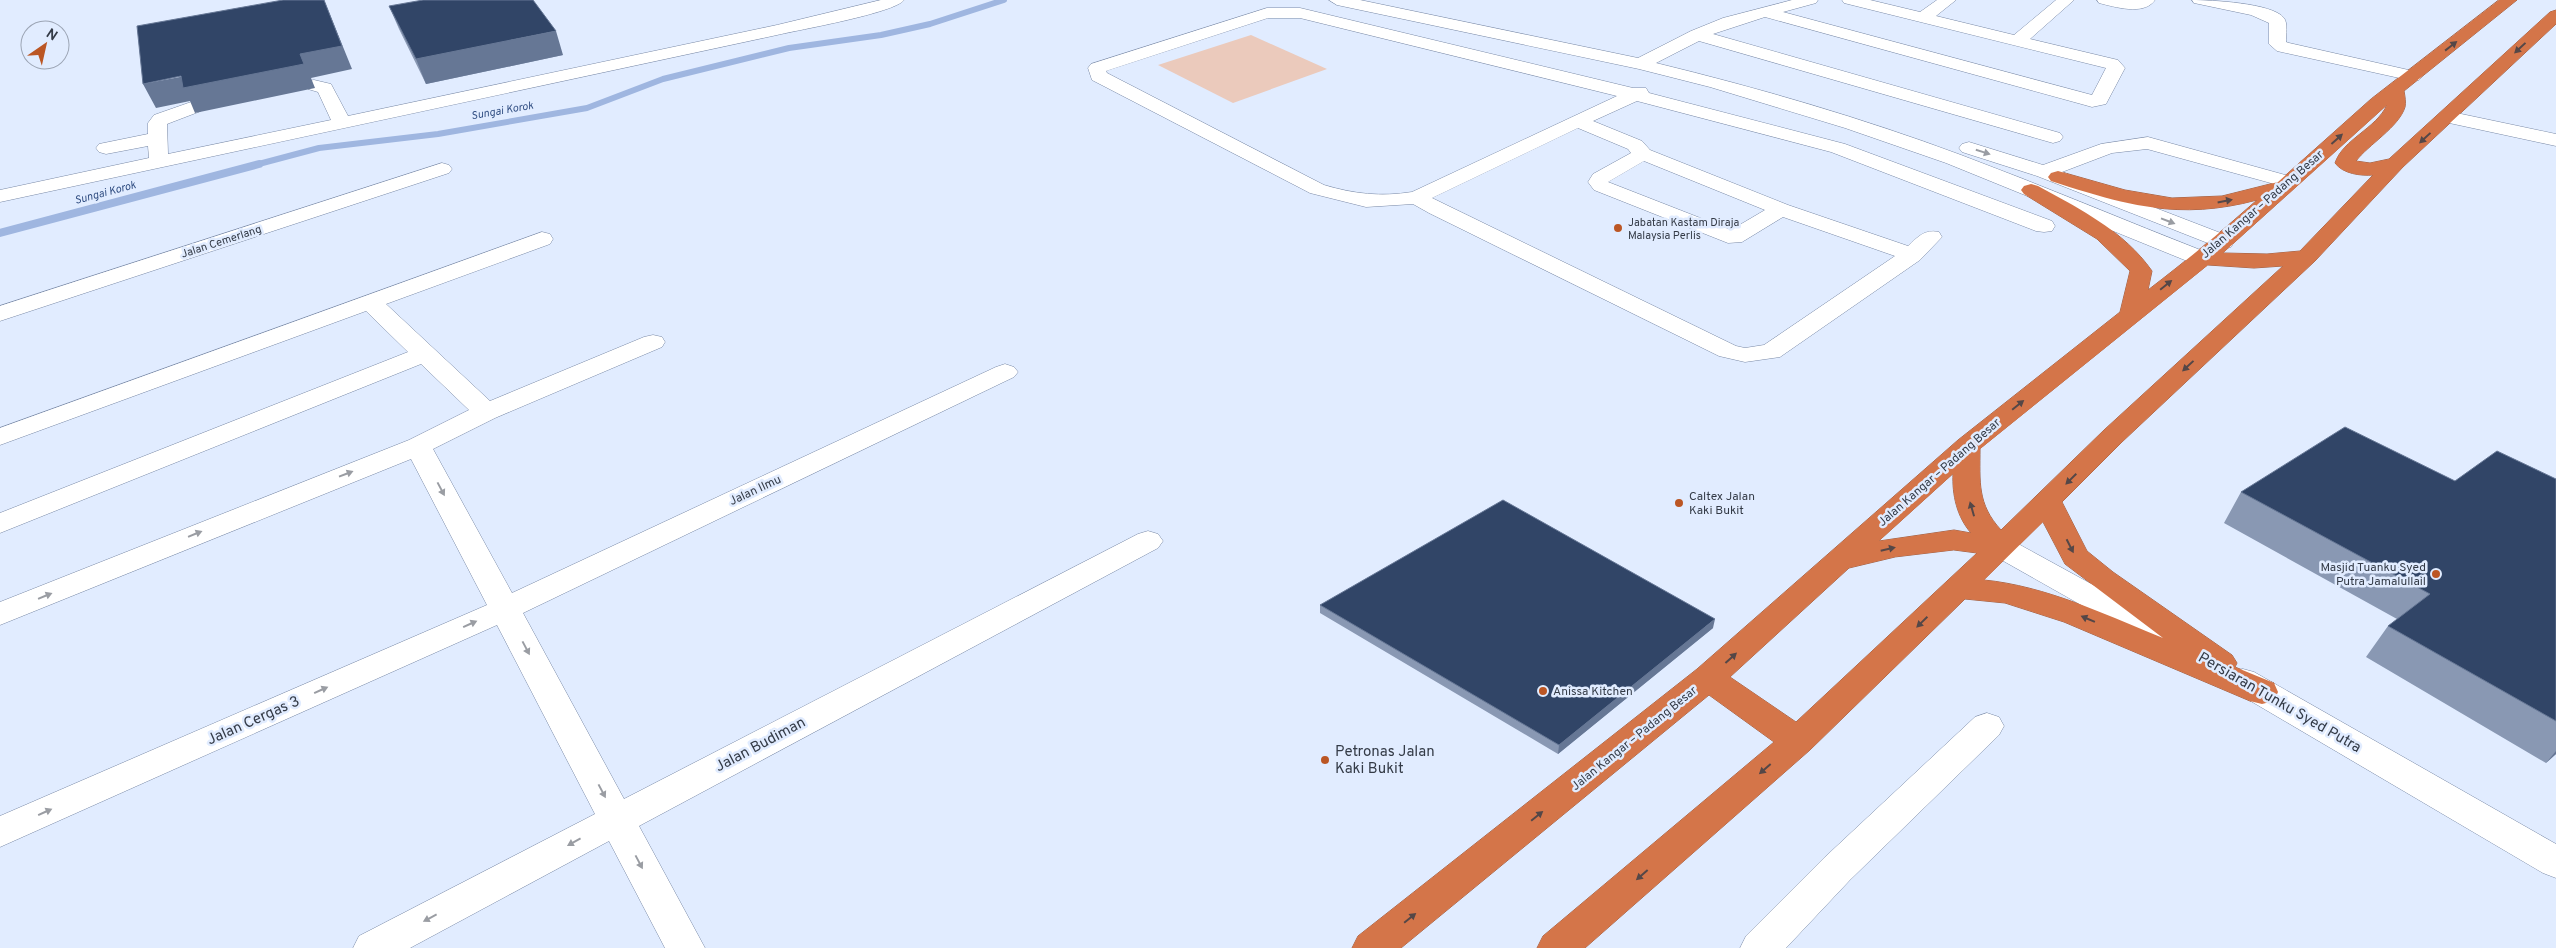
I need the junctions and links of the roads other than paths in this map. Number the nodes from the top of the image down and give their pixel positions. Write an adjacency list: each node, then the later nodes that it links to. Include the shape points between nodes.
1 (896, 0): 26 (street, via 875,8)
2 (1338, 0): 16 (street)
3 (1810, 0): 11 (street)
4 (1850, 0): 13 (street)
5 (1948, 0): 13 (street)
6 (2066, 0): 15 (street)
7 (2105, 0): 8 (street, via 2131,5 2139,5)
8 (2146, 0)
9 (2200, 0): 18 (street, via 2255,11 2277,20 2278,44 2283,47)
10 (2509, 0): 18 (highway, Jalan Kangar – Padang Besar, one-way to 10)
11 (1764, 12): 14 (street); 15 (street, via 2092,101 2099,100 2116,68 2112,64)
12 (2556, 14): 24 (highway, one-way to 24)
13 (1922, 18): 15 (street)
14 (1697, 35): 16 (street); 27 (street)
15 (2017, 41)
16 (1640, 64): 17 (street)
17 (1689, 76): 19 (street); 22 (street)
18 (2413, 76): 21 (highway, Jalan Kangar – Padang Besar)
19 (1716, 83): 35 (street, one-way to 35, via 1757,88 1834,108); 37 (street, via 1899,140)
20 (314, 85): 26 (street, via 325,88)
21 (2396, 89): 33 (highway, via 2396,107 2380,128 2346,157 2346,163 2355,169 2371,171); 36 (highway, Jalan Kangar – Padang Besar, one-way to 21)
22 (1633, 94): 25 (street); 39 (street, via 1287,11 1267,12 1097,68 1098,76 1317,190 1351,201 1390,202); 41 (street, via 1838,148)
23 (194, 107): 28 (street, via 157,122)
24 (2447, 117): 29 (street); 33 (highway, one-way to 33)
25 (1576, 121): 31 (street, via 1635,145); 39 (street)
26 (342, 123): 32 (street)
27 (2053, 137)
28 (158, 138): 30 (street); 32 (street)
29 (2556, 140)
30 (106, 148)
31 (1643, 154): 40 (street); 40 (street, via 1598,182 1601,186 1728,236 1734,236)
32 (159, 162): 38 (street)
33 (2396, 164): 46 (highway)
34 (442, 169): 52 (street, Jalan Cemerlang)
35 (2051, 175): 36 (highway, one-way to 36, via 2135,199 2189,205 2223,202); 36 (street, via 2085,155 2129,142 2148,143); 44 (street, one-way to 44)
36 (2286, 185): 44 (highway, Jalan Kangar – Padang Besar)
37 (2031, 190): 47 (street); 51 (highway, via 2098,228 2130,255 2141,271)
38 (0, 196)
39 (1417, 197): 45 (street, via 1719,346 1745,355 1771,352)
40 (1781, 209): 45 (street)
41 (2044, 226)
42 (1931, 237): 45 (street)
43 (542, 238): 49 (street)
44 (2223, 242): 47 (highway, Jalan Kangar – Padang Besar); 48 (highway)
45 (1912, 255)
46 (2307, 256): 48 (highway, via 2278,262); 50 (highway)
47 (2200, 258): 48 (highway); 51 (highway, Jalan Kangar – Padang Besar, one-way to 47)
48 (2237, 261): 50 (highway, via 2251,289)
49 (370, 302): 54 (street); 57 (street)
50 (2254, 306): 60 (highway, one-way to 60, via 2113,436)
51 (2132, 312): 59 (highway, Jalan Kangar – Padang Besar, one-way to 51)
52 (0, 314)
53 (653, 342): 56 (street)
54 (425, 354): 56 (street); 61 (street)
55 (1005, 372): 66 (street, Jalan Ilmu)
56 (486, 412): 58 (street)
57 (0, 437)
58 (418, 446): 66 (street, one-way to 66); 67 (street, one-way to 58)
59 (1967, 446): 63 (highway, one-way to 59, via 1975,519 1966,487); 64 (highway, Jalan Kangar – Padang Besar, via 1866,534)
60 (2048, 502): 63 (highway); 69 (highway, one-way to 69, via 2076,557 2102,579)
61 (0, 524)
62 (1148, 541): 72 (street, Jalan Budiman)
63 (2001, 547): 64 (highway, one-way to 63, via 1895,547 1954,540); 65 (highway); 69 (street, Persiaran Tunku Syed Putra)
64 (1841, 560): 68 (highway, Jalan Kangar – Padang Besar, one-way to 64)
65 (1957, 588): 69 (highway, one-way to 65, via 2075,614 2006,593); 71 (highway, one-way to 71)
66 (505, 609): 72 (street, one-way to 72); 73 (street, Jalan Cergas 3, one-way to 66)
67 (0, 614)
68 (1708, 678): 71 (highway); 77 (highway, Jalan Kangar – Padang Besar, one-way to 68)
69 (2262, 692): 74 (street, Persiaran Tunku Syed Putra)
70 (1987, 726): 79 (street, via 1837,869)
71 (1798, 741): 78 (highway, one-way to 78)
72 (616, 818): 75 (street, Jalan Budiman, one-way to 75); 76 (street, one-way to 76)
73 (0, 832)
74 (2556, 862)
75 (373, 948)
76 (685, 948)
77 (1372, 948)
78 (1557, 948)
79 (1760, 948)

